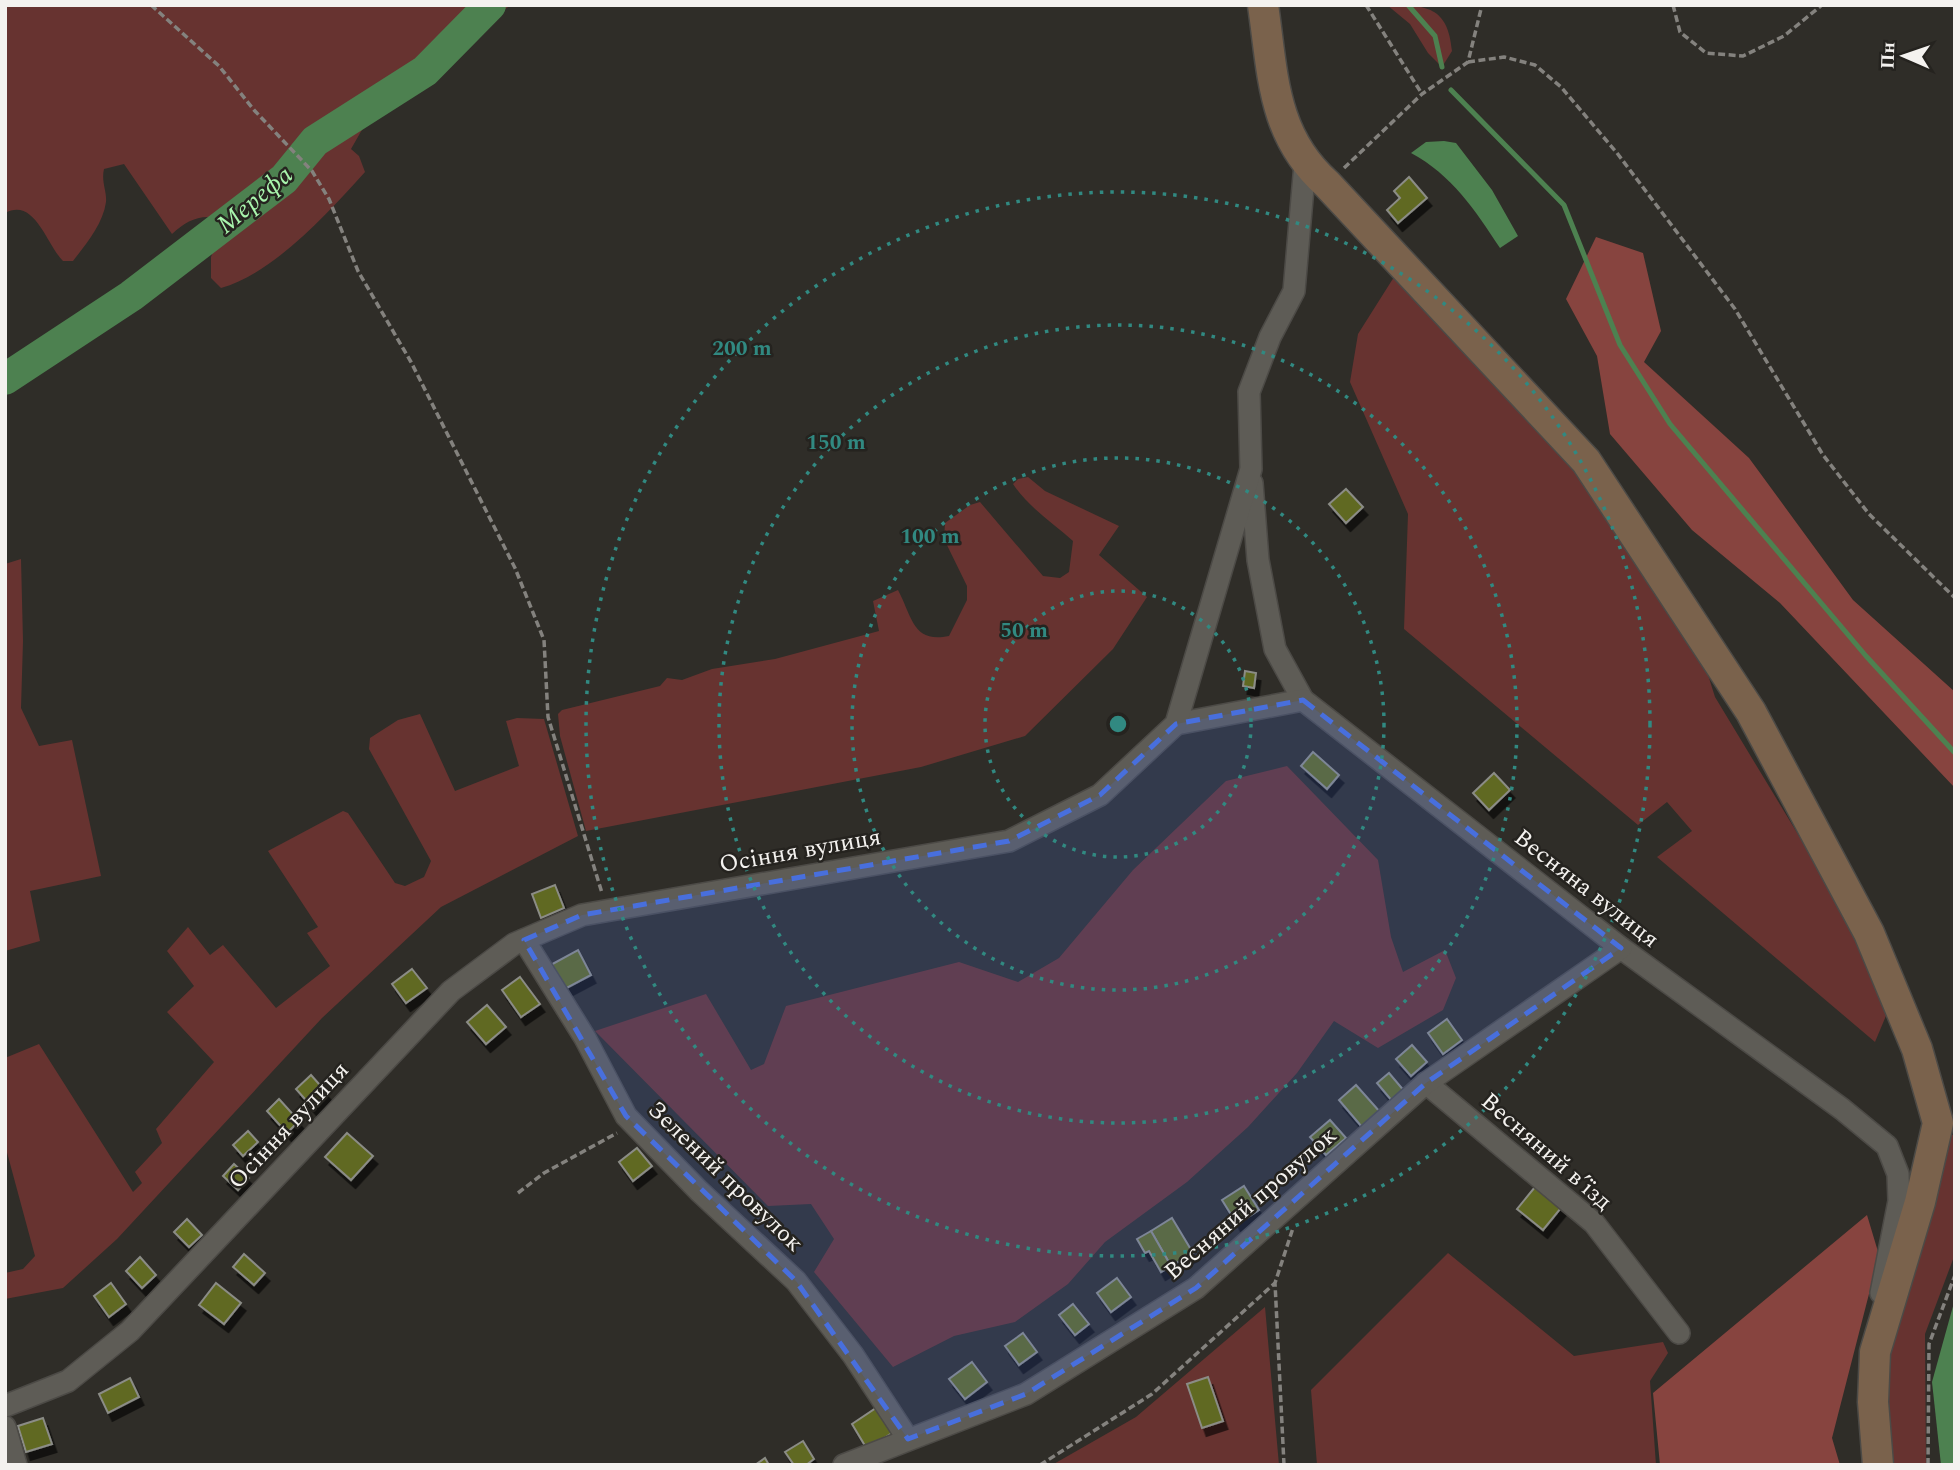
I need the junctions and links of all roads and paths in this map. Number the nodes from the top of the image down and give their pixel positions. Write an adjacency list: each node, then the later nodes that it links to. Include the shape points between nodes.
1 (151, 5): 15 (path, via 219,66 312,171 329,199 358,271 411,362 520,580 544,640 548,717)
2 (1263, 5): 9 (street, via 1277,104)
3 (1366, 5): 8 (path)
4 (1482, 5): 7 (path)
5 (1673, 5): 6 (path, via 1680,32 1706,53 1743,56 1784,36)
6 (1822, 5)
7 (1468, 62): 8 (path); 12 (path, via 1504,57 1535,65 1561,87 1735,309 1823,455 1869,514)
8 (1422, 94): 10 (path)
9 (1305, 164): 10 (street); 11 (street, via 1294,291 1249,392)
10 (1327, 184): 20 (street, via 1587,461 1743,701 1869,933)
11 (1251, 469): 13 (street, Весняна вулиця, via 1258,560 1275,649); 14 (street)
12 (1955, 598)
13 (1303, 700): 14 (street); 17 (street, Весняна вулиця)
14 (1176, 724): 15 (street, Осіння вулиця, via 1100,795 1009,841)
15 (607, 911): 16 (street, Осіння вулиця, via 582,915)
16 (524, 940): 19 (street, Зелений провулок); 27 (street, Осіння вулиця, via 451,991 130,1331 68,1381)
17 (1621, 948): 18 (street, Весняний провулок); 25 (street, Весняна вулиця, via 1886,1146 1898,1174 1899,1201 1880,1287)
18 (1426, 1083): 22 (street, Весняний провулок); 26 (street, Весняний в’їзд, via 1594,1223)
19 (634, 1124): 21 (path, via 544,1173); 29 (street, Зелений провулок, via 796,1281 853,1355)
20 (1946, 1124): 25 (street)
21 (518, 1193)
22 (1304, 1195): 24 (path); 29 (street, Весняний провулок, via 1196,1288 1026,1394)
23 (1955, 1275): 35 (path, via 1929,1344)
24 (1275, 1283): 32 (path, via 1152,1394); 33 (path)
25 (1884, 1326): 34 (street, via 1875,1352 1872,1402)
26 (1679, 1333)
27 (5, 1406)
28 (5, 1427): 30 (street)
29 (908, 1439): 31 (street, Весняний провулок)
30 (16, 1465)
31 (844, 1465)
32 (1040, 1465)
33 (1284, 1465)
34 (1878, 1465)
35 (1928, 1465)

